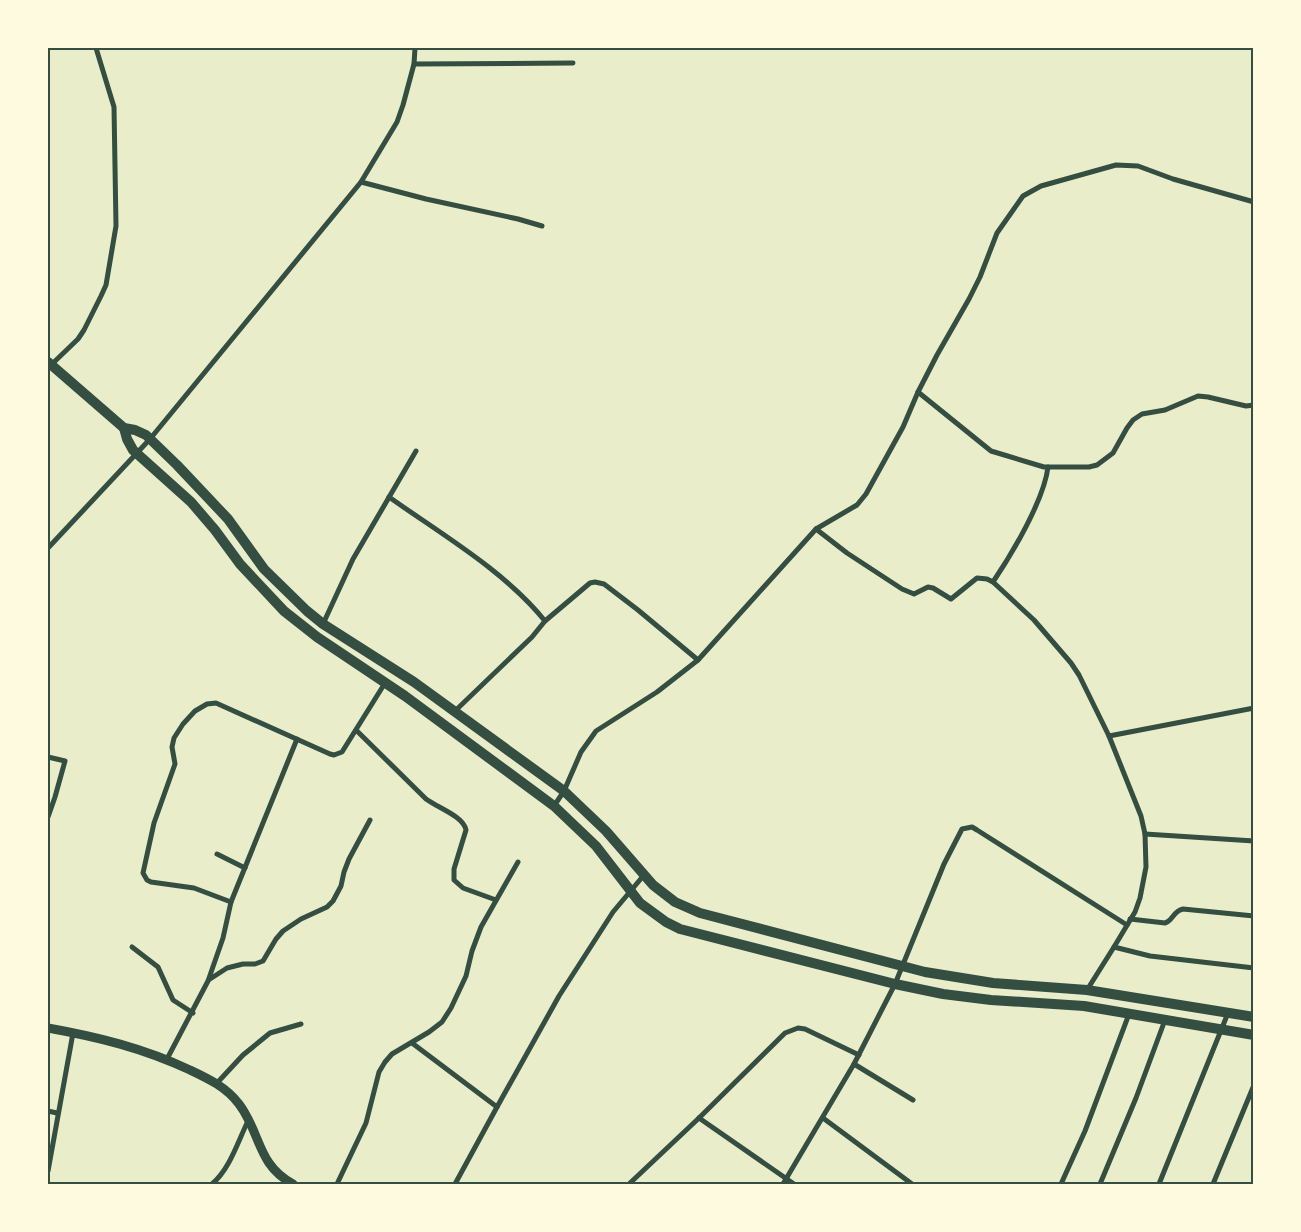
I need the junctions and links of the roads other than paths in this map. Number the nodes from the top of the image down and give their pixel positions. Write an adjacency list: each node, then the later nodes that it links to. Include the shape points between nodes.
1 (96, 48): 8 (street, via 114,107 116,226 106,285 101,296 78,339)
2 (415, 48): 4 (street)
3 (573, 63): 4 (street)
4 (414, 64): 5 (street, via 397,122)
5 (361, 182): 7 (street); 12 (street)
6 (1254, 202): 9 (street, via 1138,166 1116,165 1042,186 1023,196 997,234 980,277)
7 (542, 226)
8 (49, 364): 11 (main road)
9 (918, 392): 15 (street, via 991,451); 17 (street, via 903,427 866,494 857,505)
10 (1254, 405): 15 (street, via 1198,396 1165,410 1142,414 1133,420 1113,454 1097,465 1089,468)
11 (124, 428): 12 (main road, via 141,432); 14 (main road)
12 (150, 439): 14 (street); 21 (main road, via 216,505 277,584)
13 (416, 451): 16 (street)
14 (137, 454): 18 (street); 24 (main road, via 191,502 244,570 284,611)
15 (1048, 467): 19 (street, via 1036,504)
16 (388, 497): 20 (street, via 482,562 532,605); 21 (street, via 353,559)
17 (816, 529): 19 (street, via 910,593 928,587 951,599 976,578); 22 (street)
18 (48, 548)
19 (993, 582): 29 (street, via 1034,620 1071,663)
20 (545, 621): 22 (street, via 590,583 600,582); 27 (street)
21 (323, 624): 23 (main road)
22 (698, 660): 34 (street, via 657,692 596,731 581,752)
23 (414, 682): 25 (main road); 27 (main road)
24 (385, 683): 25 (main road); 28 (street)
25 (405, 696): 32 (main road)
26 (1254, 708): 29 (street)
27 (454, 712): 31 (main road)
28 (356, 730): 30 (street, via 342,752 334,756); 45 (street, via 426,799 461,820 466,830 454,869 454,880 463,888)
29 (1109, 736): 38 (street, via 1142,816)
30 (296, 739): 42 (street); 46 (street, via 216,703 195,711 174,738 175,764 154,823 143,873 151,882 194,888)
31 (492, 739): 32 (main road); 34 (main road)
32 (482, 753): 35 (main road)
33 (48, 757): 36 (street, via 65,761)
34 (564, 791): 35 (street); 43 (main road, via 606,831)
35 (554, 806): 44 (main road, via 596,846)
36 (48, 818)
37 (370, 820): 54 (street, via 349,859 341,886 327,907 283,931 263,961 227,968)
38 (1145, 834): 39 (street); 48 (street, via 1144,883)
39 (1254, 841)
40 (217, 854): 42 (street)
41 (518, 862): 45 (street)
42 (244, 868): 46 (street)
43 (644, 875): 44 (street); 52 (main road, via 674,902 700,913)
44 (630, 891): 55 (main road, via 652,914 680,929); 74 (street, via 559,996)
45 (496, 900): 67 (street, via 476,939 466,976 451,1008 442,1022)
46 (231, 902): 54 (street)
47 (1254, 916): 48 (street, via 1183,909 1165,923)
48 (1130, 919): 49 (street)
49 (1126, 925): 51 (street); 52 (street, via 977,830 966,827 958,834 944,864)
50 (132, 947): 57 (street, via 158,967 173,1000)
51 (1114, 947): 53 (street, via 1150,956); 56 (street)
52 (902, 967): 55 (street); 56 (main road, via 970,980)
53 (1254, 968)
54 (208, 981): 57 (street)
55 (895, 984): 59 (main road, via 967,997 1084,1006); 68 (street)
56 (1087, 990): 58 (main road)
57 (192, 1013): 69 (street)
58 (1228, 1013): 60 (main road); 64 (street)
59 (1129, 1014): 61 (main road); 89 (street, via 1085,1131)
60 (1254, 1017)
61 (1166, 1020): 64 (main road); 90 (street)
62 (301, 1024): 71 (street, via 270,1033 243,1055)
63 (48, 1028): 65 (street)
64 (1222, 1029): 66 (main road); 91 (street)
65 (73, 1033): 69 (street, via 114,1041); 76 (street)
66 (1254, 1035)
67 (412, 1043): 74 (street); 84 (street, via 392,1054 379,1072 366,1123)
68 (859, 1055): 70 (street); 77 (street, via 804,1029 791,1029)
69 (167, 1059): 71 (street)
70 (854, 1064): 73 (street); 78 (street)
71 (217, 1083): 79 (street, via 230,1093)
72 (1254, 1085): 92 (street)
73 (912, 1100)
74 (497, 1107): 85 (street)
75 (48, 1111): 76 (street)
76 (58, 1113): 80 (street)
77 (699, 1118): 81 (street); 86 (street)
78 (824, 1118): 81 (street); 88 (street)
79 (249, 1121): 82 (street, via 228,1163); 83 (street, via 272,1169 280,1178)
80 (48, 1171)
81 (785, 1182): 87 (street)
82 (212, 1184)
83 (293, 1184)
84 (337, 1184)
85 (455, 1184)
86 (629, 1184)
87 (794, 1184)
88 (912, 1184)
89 (1061, 1184)
90 (1100, 1184)
91 (1159, 1184)
92 (1214, 1184)

